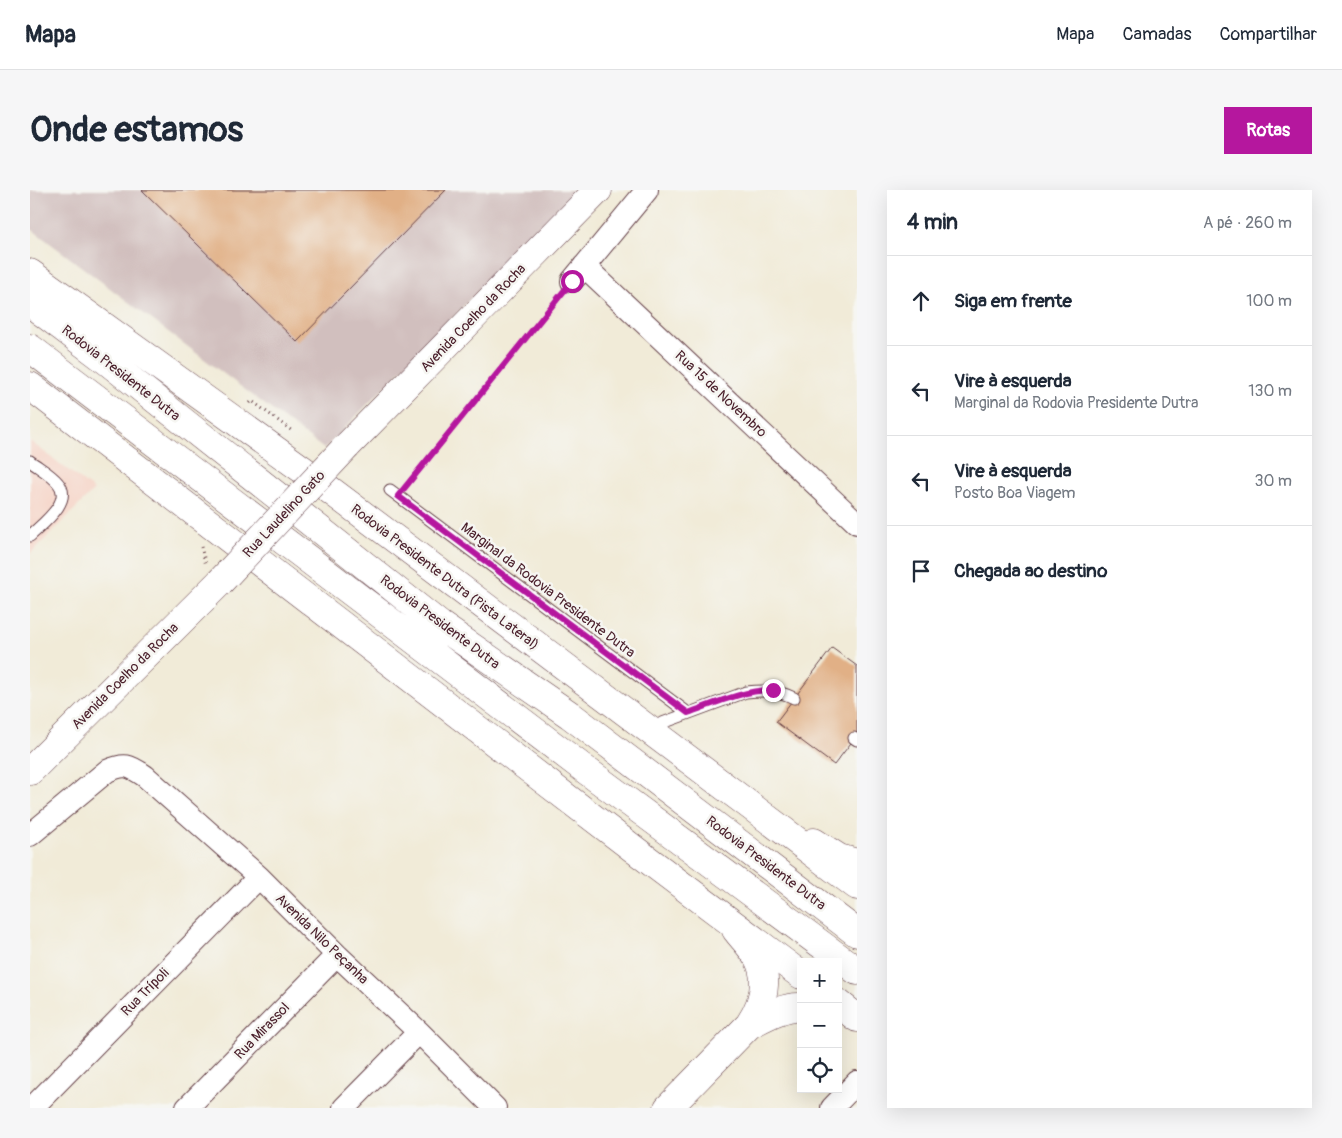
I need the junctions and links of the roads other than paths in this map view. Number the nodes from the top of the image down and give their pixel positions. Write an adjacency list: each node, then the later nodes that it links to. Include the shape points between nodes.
1 (598, 190): 7 (main road, Avenida Coelho da Rocha)
2 (647, 190): 10 (street, Rua 15 de Novembro, via 578,273)
3 (30, 273): 15 (main road, Rodovia Presidente Dutra (Pista Lateral), via 306,472)
4 (30, 303): 23 (main road, Rodovia Presidente Dutra, via 440,625 570,715)
5 (30, 348): 25 (main road, via 587,772)
6 (30, 386): 22 (main road)
7 (347, 446): 12 (main road, Rua Laudelino Gato, bridge)
8 (30, 461): 11 (lane, via 58,482 63,495 57,509)
9 (394, 493): 14 (lane, Marginal da Rodovia Presidente Dutra)
10 (857, 523)
11 (30, 536)
12 (218, 584): 16 (main road, Avenida Coelho da Rocha)
13 (794, 698): 14 (lane, via 773,690 760,690)
14 (688, 713): 15 (lane)
15 (647, 729): 17 (main road, Rodovia Presidente Dutra (Pista Lateral))
16 (30, 771)
17 (756, 810): 19 (main road, via 838,858); 21 (main road, Rodovia Presidente Dutra (Pista Lateral))
18 (30, 835): 20 (street, Avenida Nilo Peçanha, via 108,772 120,766 132,767)
19 (857, 863)
20 (259, 877): 24 (street, Avenida Nilo Peçanha); 34 (street, Rua Trípoli)
21 (857, 886)
22 (728, 920): 26 (main road); 31 (main road, via 758,958 765,979 762,1000)
23 (857, 932)
24 (337, 955): 32 (street, Avenida Nilo Peçanha); 35 (street, Rua Mirassol)
25 (857, 971)
26 (797, 972)
27 (842, 1006): 30 (main road)
28 (797, 1007): 31 (main road, via 775,1012)
29 (842, 1015): 30 (main road)
30 (857, 1019)
31 (749, 1025): 38 (main road)
32 (419, 1032): 36 (street); 37 (street, Avenida Nilo Peçanha)
33 (857, 1082): 39 (street)
34 (32, 1108)
35 (187, 1108)
36 (344, 1108)
37 (496, 1108)
38 (668, 1108)
39 (832, 1108)

